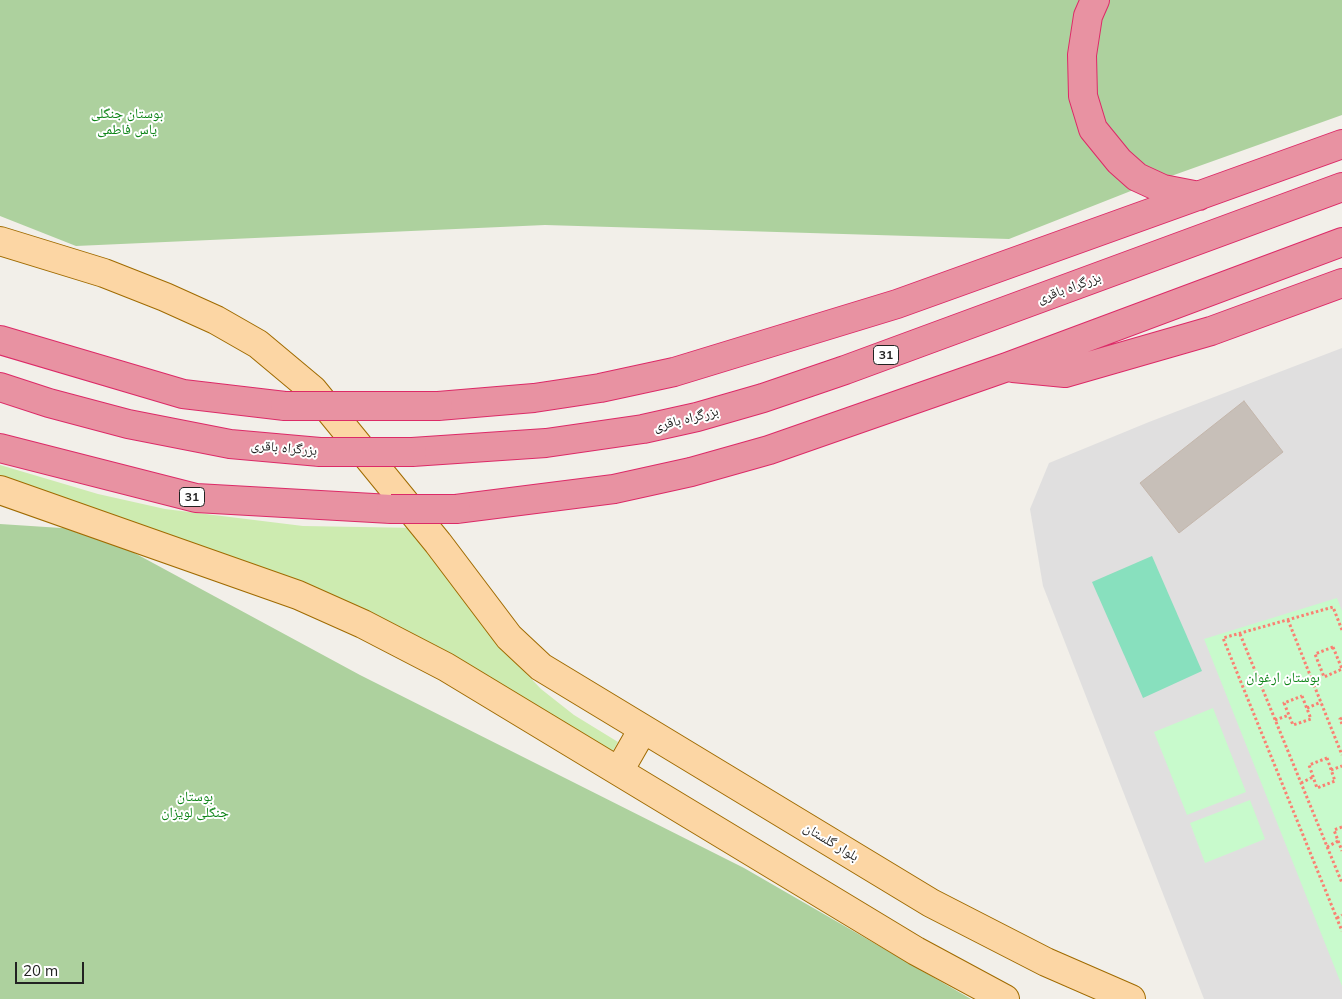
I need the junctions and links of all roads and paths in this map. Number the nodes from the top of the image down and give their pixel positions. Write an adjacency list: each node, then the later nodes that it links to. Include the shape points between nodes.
1 (1095, 0): 4 (highway, via 1088,16 1082,55 1083,96 1093,129 1137,178 1163,189)
2 (1342, 144): 4 (highway)
3 (1342, 187): 10 (highway, بزرگراه باقری / 31, bridge, via 845,370 763,398 644,429 546,443 412,452 320,452 230,444 128,424)
4 (1200, 196): 8 (highway, bridge, via 897,304 674,372 534,398 438,406 285,406 183,394)
5 (0, 240): 24 (main road, بلوار گلستان, via 166,296 258,344 312,390 438,543 509,637 541,667)
6 (1342, 242): 9 (highway, 31)
7 (1342, 283): 9 (highway, via 1211,331 1065,373)
8 (0, 340)
9 (1007, 367): 11 (highway, 31, bridge, via 769,450 692,472 614,489 456,509 391,510 196,498)
10 (0, 387)
11 (0, 448)
12 (0, 490): 26 (main road, via 298,596 363,624 446,667)
13 (1288, 620): 14 (path, via 1332,607); 15 (path); 18 (path)
14 (1342, 630)
15 (1240, 634): 22 (path); 37 (path, via 1223,638)
16 (1342, 657): 17 (path)
17 (1337, 659): 17 (path, via 1333,648 1315,654 1324,677 1342,670)
18 (1321, 702): 19 (path); 25 (path)
19 (1307, 708): 20 (path, via 1311,719 1293,726); 20 (path, via 1302,696 1284,703)
20 (1289, 715): 22 (path)
21 (1342, 718): 23 (path)
22 (1275, 720): 30 (path)
23 (1342, 724)
24 (643, 729): 26 (main road); 40 (main road, بلوار گلستان, via 931,903 1046,962)
25 (1342, 755)
26 (611, 766): 39 (main road, via 916,952)
27 (1342, 766): 28 (path)
28 (1331, 770): 29 (path, via 1335,781 1317,788); 29 (path, via 1327,758 1309,765)
29 (1313, 777): 30 (path)
30 (1301, 783): 33 (path)
31 (1342, 827): 32 (path, via 1334,830)
32 (1338, 842): 33 (path); 34 (path)
33 (1327, 847): 35 (path)
34 (1342, 851)
35 (1342, 883)
36 (1342, 915): 37 (path)
37 (1337, 918): 38 (path)
38 (1342, 931)
39 (1005, 999)
40 (1131, 999)

